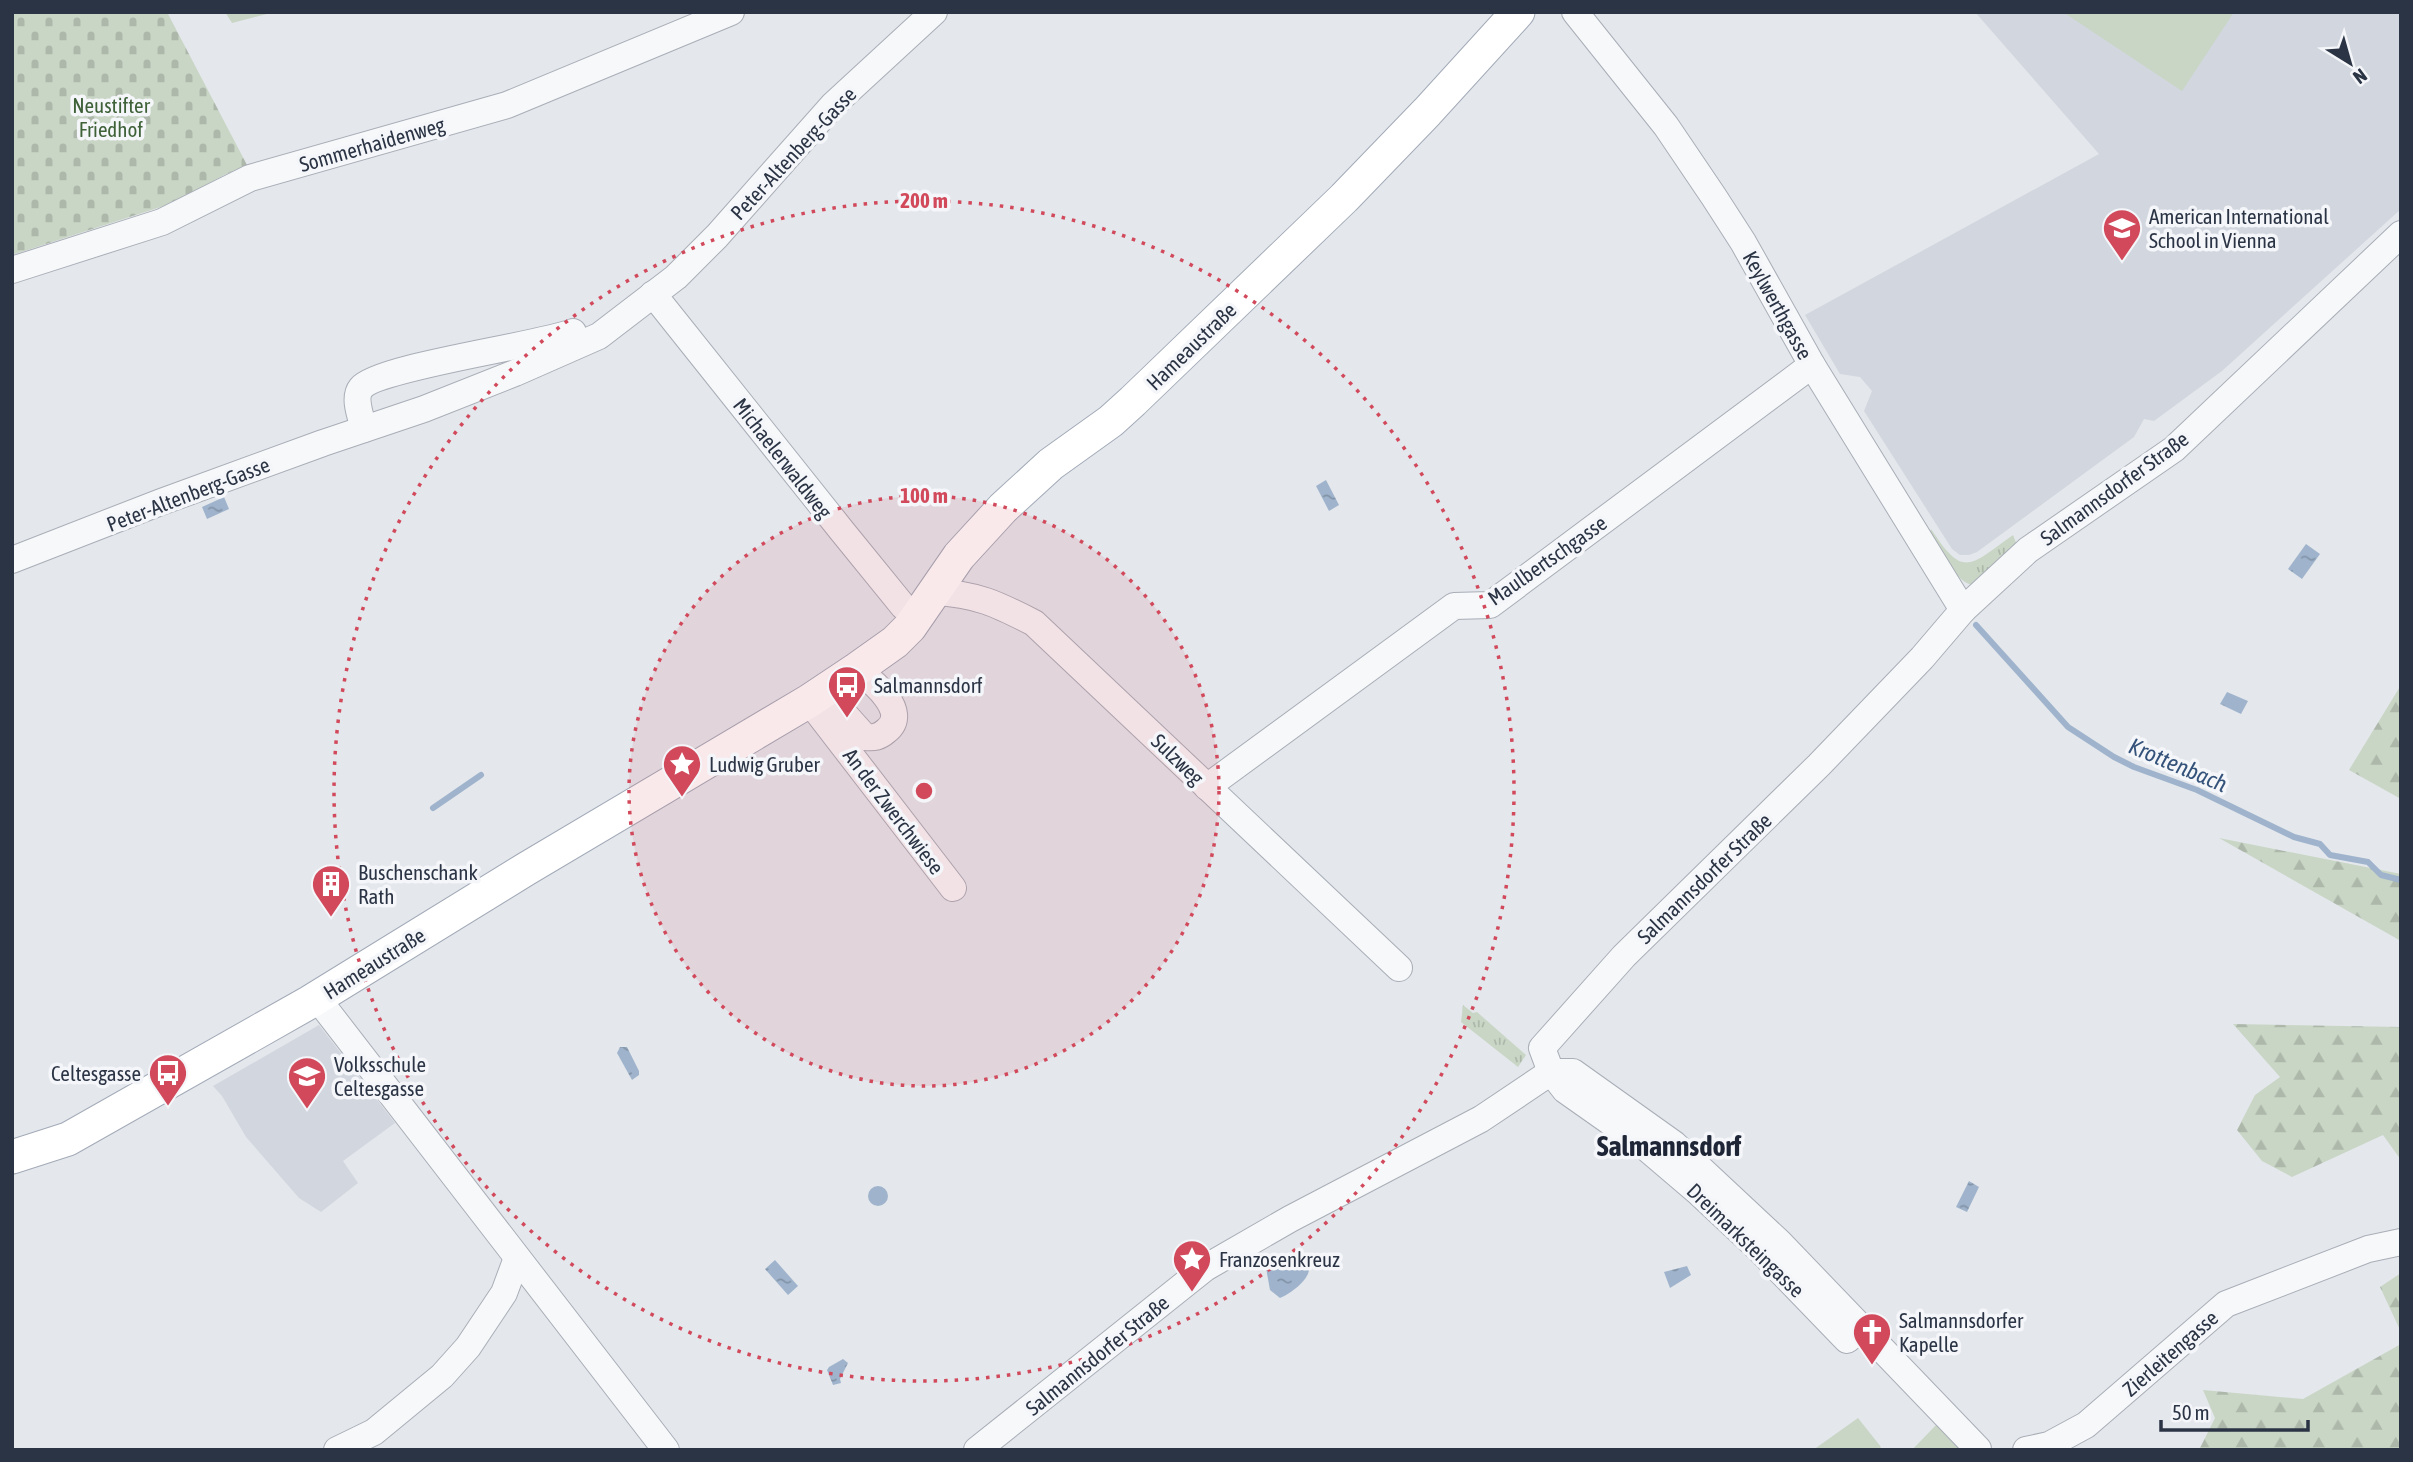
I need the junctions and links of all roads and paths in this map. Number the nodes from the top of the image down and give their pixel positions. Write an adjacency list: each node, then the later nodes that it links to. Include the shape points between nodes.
1 (731, 12): 6 (street, Sommerhaidenweg, via 507,105 250,178 162,222)
2 (934, 12): 7 (street, Peter-Altenberg-Gasse, via 834,105 717,236)
3 (1518, 12): 11 (main road, Hameaustraße, via 1344,198 1127,407 1051,464 1003,508 959,556)
4 (1575, 12): 8 (street, Keylwerthgasse, via 1666,127 1712,194)
5 (2401, 234): 12 (street, Salmannsdorfer Straße, via 2174,449 2028,551)
6 (12, 270)
7 (653, 294): 9 (street, Peter-Altenberg-Gasse, via 599,336 504,378); 9 (street, Peter-Altenberg-Gasse, via 557,338 372,380 361,387 357,397); 11 (street, Michaelerwaldweg, via 903,606)
8 (1812, 365): 12 (street, Keylwerthgasse); 15 (street, Maulbertschgasse, via 1490,605 1454,606)
9 (364, 429): 10 (street, Peter-Altenberg-Gasse)
10 (12, 560)
11 (926, 605): 13 (main road, Hameaustraße, via 895,642); 15 (street, Sulzweg, via 960,593 989,600 1034,623)
12 (1963, 610): 19 (street, Salmannsdorfer Straße, via 1819,765 1624,956 1569,1017 1542,1048)
13 (857, 669): 14 (main road, Hameaustraße); 14 (street, via 883,692 894,713 895,720 884,734 865,737 839,708)
14 (814, 698): 16 (street, An der Zwerchwiese); 18 (main road, Hameaustraße)
15 (1207, 787): 17 (street, Sulzweg)
16 (953, 888)
17 (1399, 968)
18 (317, 998): 20 (main road, Hameaustraße, via 68,1139); 22 (street)
19 (1551, 1072): 23 (street, Dreimarksteingasse, via 1565,1090 1717,1197 1759,1250 1847,1340 1863,1327); 26 (street, Salmannsdorfer Straße, via 1481,1119 1205,1268)
20 (12, 1157)
21 (2401, 1242): 27 (street, Zierleitengasse, via 2368,1249 2226,1304 2086,1425 2049,1445)
22 (517, 1258): 24 (street, via 504,1293 442,1376 374,1432); 25 (street)
23 (1982, 1449)
24 (337, 1450)
25 (666, 1450)
26 (977, 1450)
27 (2026, 1450)

